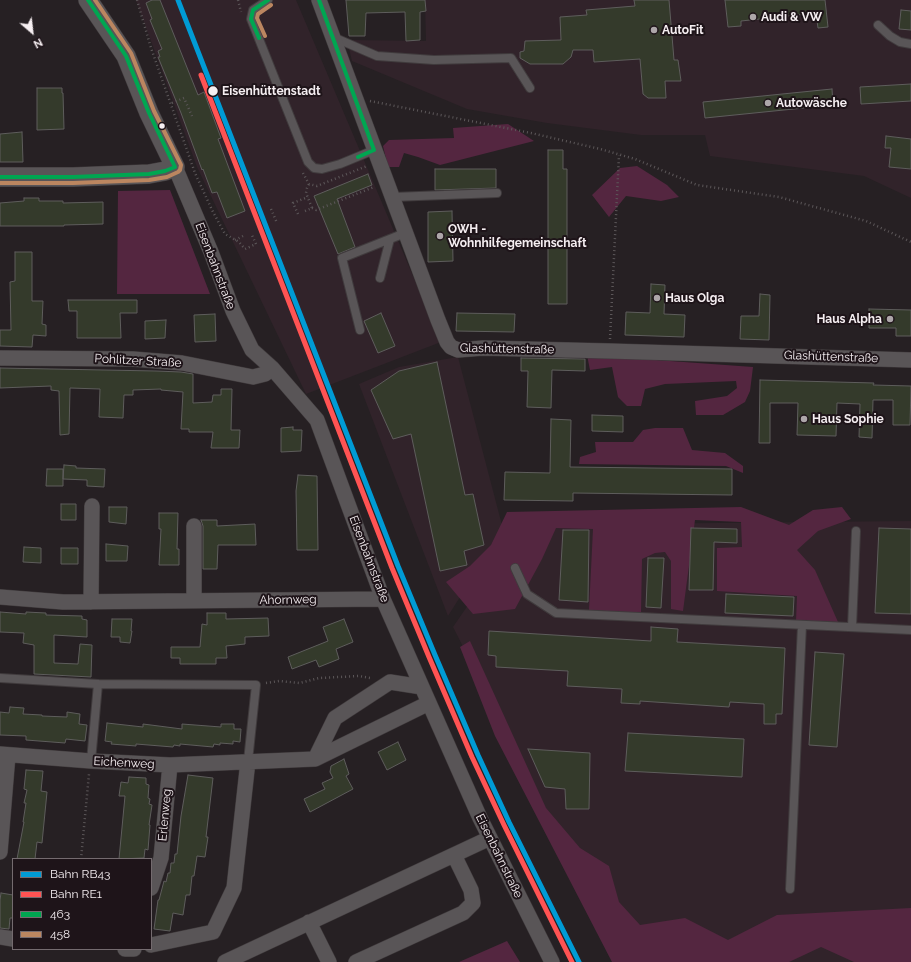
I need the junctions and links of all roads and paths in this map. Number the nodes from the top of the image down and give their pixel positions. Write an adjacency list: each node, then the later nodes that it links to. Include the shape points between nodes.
1 (88, 0): 14 (street, via 126,56)
2 (137, 0): 10 (path, via 151,48)
3 (268, 0): 13 (lane, via 253,10 251,19 308,162 314,168 322,169)
4 (319, 0): 6 (street, Glashüttenstraße)
5 (878, 25): 7 (lane, via 900,42)
6 (334, 37): 8 (lane, via 377,56 434,60 511,58); 13 (street, Glashüttenstraße)
7 (911, 44)
8 (530, 88)
9 (369, 101): 12 (path, via 531,133)
10 (172, 103): 11 (path, via 184,98); 29 (path, via 195,173 212,210 225,234)
11 (192, 116)
12 (619, 155): 30 (path, via 635,159 697,185 778,197 866,221); 33 (path)
13 (376, 156): 16 (street, Glashüttenstraße); 18 (path, via 320,186 309,184 306,190)
14 (175, 167): 15 (street, via 149,174); 36 (street, Eisenbahnstraße, via 233,311 252,350)
15 (0, 177)
16 (387, 181): 19 (street, Glashüttenstraße); 20 (path, via 316,210)
17 (497, 193): 19 (lane)
18 (308, 197): 20 (path); 23 (path, via 293,203)
19 (393, 197): 26 (street, Glashüttenstraße)
20 (312, 208): 22 (path)
21 (271, 209): 24 (path)
22 (305, 211)
23 (298, 214)
24 (277, 223)
25 (251, 233): 29 (path, via 256,244 245,249)
26 (405, 233): 28 (lane); 33 (street, Glashüttenstraße, via 451,348)
27 (243, 236): 29 (path)
28 (390, 239): 31 (lane); 32 (lane, via 342,258)
29 (235, 240)
30 (911, 242)
31 (380, 278)
32 (360, 330)
33 (609, 351): 35 (street, Glashüttenstraße)
34 (0, 358): 36 (street, Pohlitzer Straße, via 133,359 182,363 254,377 265,374)
35 (911, 360)
36 (272, 368): 42 (street, Eisenbahnstraße, via 317,420)
37 (92, 506): 44 (street)
38 (194, 526): 43 (street)
39 (856, 532): 46 (lane)
40 (515, 568): 45 (lane, via 527,594 556,613)
41 (0, 597): 44 (street, Ahornweg)
42 (383, 598): 43 (street, Ahornweg); 52 (street, Eisenbahnstraße)
43 (194, 601): 44 (street, Ahornweg)
44 (91, 602)
45 (802, 625): 46 (lane); 64 (lane)
46 (852, 627): 47 (lane)
47 (911, 630)
48 (0, 678): 50 (lane)
49 (390, 682): 51 (path, via 359,676 319,678 300,684 279,681); 52 (street); 55 (street, via 335,718)
50 (98, 684): 51 (lane); 56 (lane)
51 (256, 685): 57 (lane)
52 (422, 687): 53 (street, Eisenbahnstraße)
53 (429, 703): 55 (street, Eichenweg); 59 (street, Eisenbahnstraße)
54 (4, 755): 56 (street, Eichenweg); 60 (street)
55 (315, 759): 57 (street, Eichenweg)
56 (91, 761): 58 (street, Eichenweg); 62 (path)
57 (248, 761): 58 (street, Eichenweg); 68 (street, via 234,888 213,932)
58 (170, 765): 63 (street, Erlenweg, via 161,858)
59 (490, 838): 61 (street); 72 (street, Eisenbahnstraße)
60 (0, 852)
61 (454, 855): 65 (street); 71 (street, via 471,890 473,903 462,913)
62 (81, 858)
63 (152, 885)
64 (790, 889)
65 (309, 922): 69 (street); 70 (street)
66 (0, 938): 67 (street)
67 (12, 938)
68 (152, 945)
69 (225, 962)
70 (328, 962)
71 (356, 962)
72 (552, 962)

